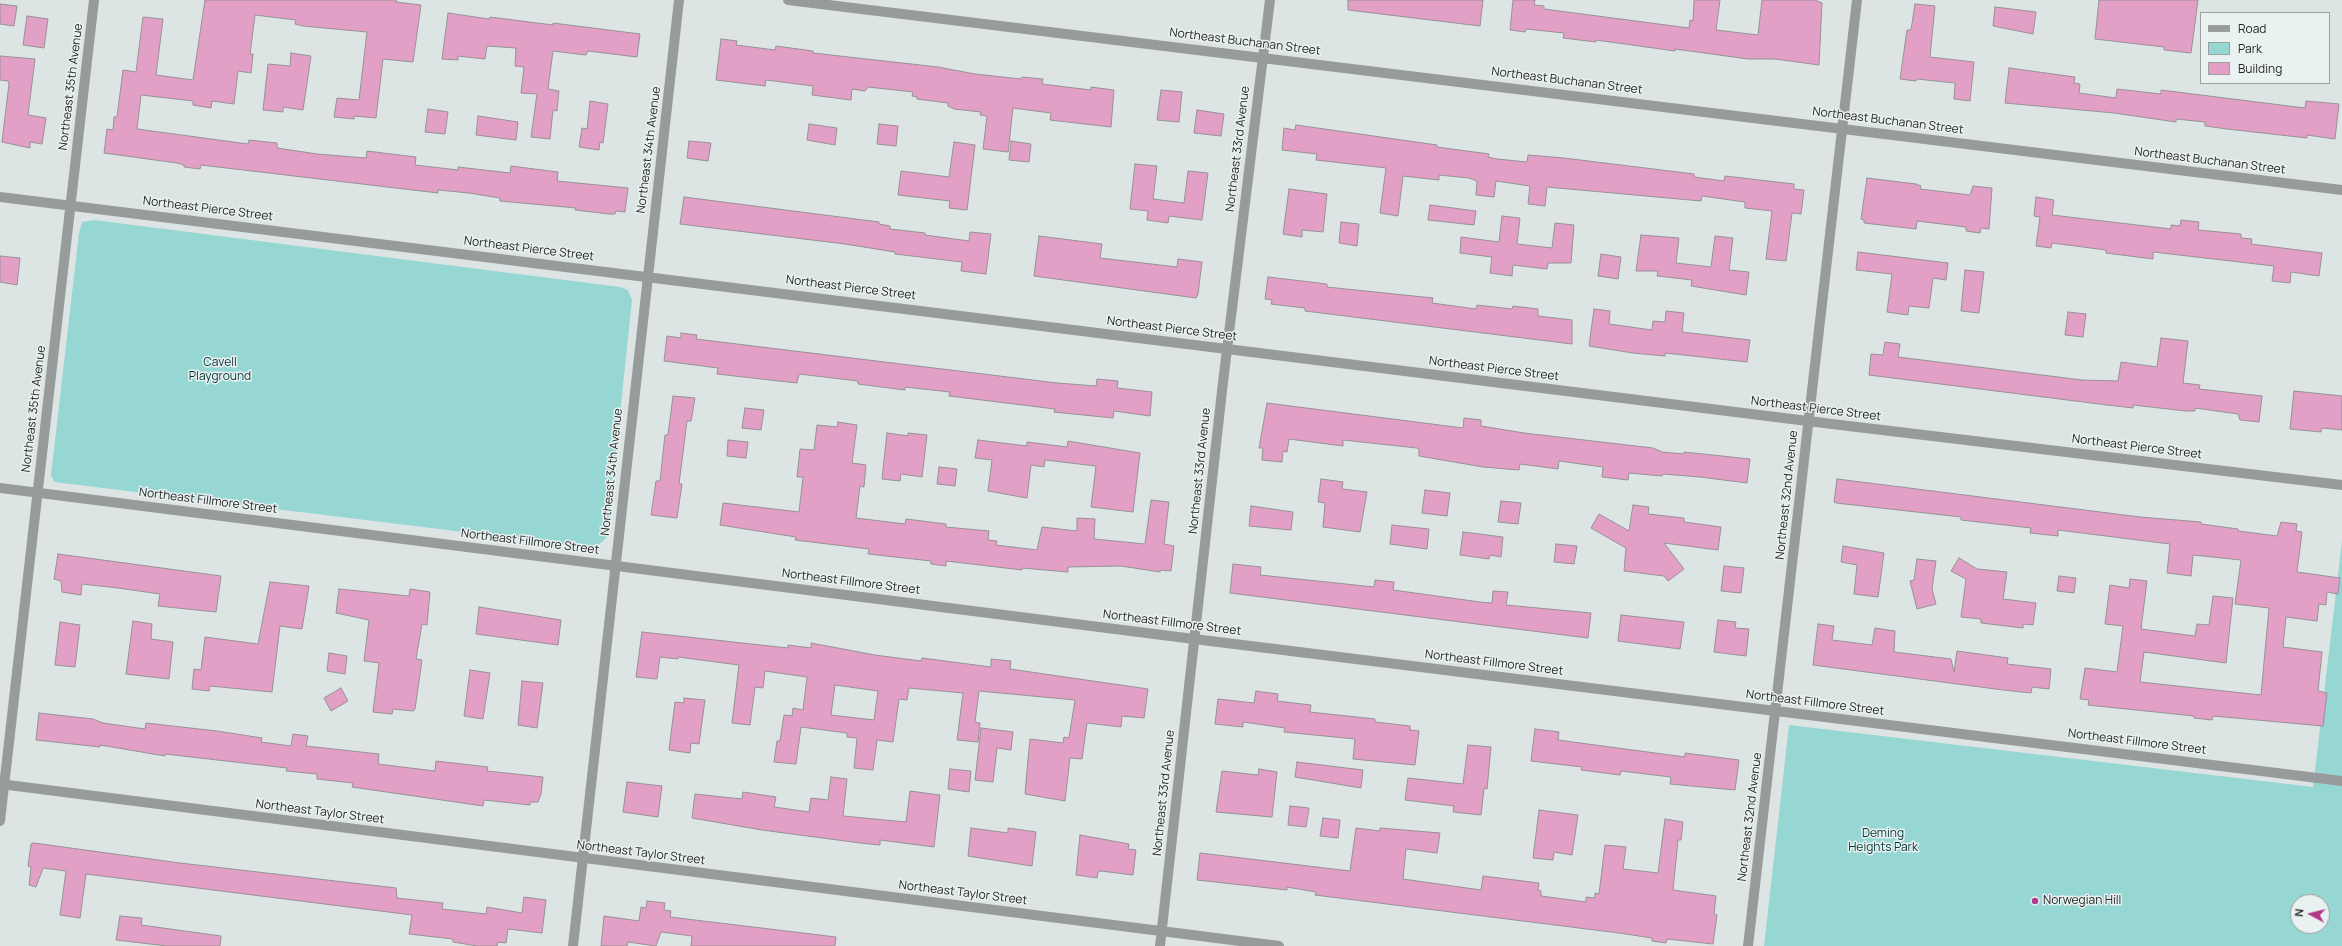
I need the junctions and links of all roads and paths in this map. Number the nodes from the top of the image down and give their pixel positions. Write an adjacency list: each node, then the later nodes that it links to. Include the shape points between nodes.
1 (94, 0): 10 (street, Northeast 35th Avenue)
2 (679, 0): 11 (street, Northeast 34th Avenue)
3 (788, 0): 6 (street, Northeast Buchanan Street)
4 (1270, 0): 6 (street, Northeast 33rd Avenue)
5 (1857, 0): 7 (street, Northeast 32nd Avenue)
6 (1263, 57): 7 (street, Northeast Buchanan Street); 12 (street, Northeast 33rd Avenue)
7 (1842, 128): 8 (street, Northeast Buchanan Street); 13 (street, Northeast 32nd Avenue)
8 (2342, 190)
9 (0, 196): 10 (street, Northeast Pierce Street)
10 (71, 205): 11 (street, Northeast Pierce Street); 16 (street, Northeast 35th Avenue)
11 (647, 276): 12 (street, Northeast Pierce Street); 17 (street, Northeast 34th Avenue)
12 (1228, 349): 13 (street, Northeast Pierce Street); 18 (street, Northeast 33rd Avenue)
13 (1808, 421): 14 (street, Northeast Pierce Street); 19 (street, Northeast 32nd Avenue)
14 (2342, 485)
15 (0, 488): 16 (street, Northeast Fillmore Street)
16 (38, 493): 17 (street, Northeast Fillmore Street); 21 (street, Northeast 35th Avenue)
17 (614, 566): 18 (street, Northeast Fillmore Street); 23 (street, Northeast 34th Avenue)
18 (1194, 639): 19 (street, Northeast Fillmore Street); 24 (street, Northeast 33rd Avenue)
19 (1775, 712): 20 (street, Northeast Fillmore Street); 28 (street, Northeast 32nd Avenue)
20 (2342, 781)
21 (2, 784): 22 (street, Northeast 35th Avenue); 23 (street, Northeast Taylor Street)
22 (0, 821)
23 (582, 859): 24 (street, Northeast Taylor Street); 25 (street, Northeast 34th Avenue)
24 (1162, 931): 26 (street, Northeast 33rd Avenue); 27 (street, Northeast Taylor Street)
25 (572, 946)
26 (1160, 946)
27 (1279, 946)
28 (1748, 946)

